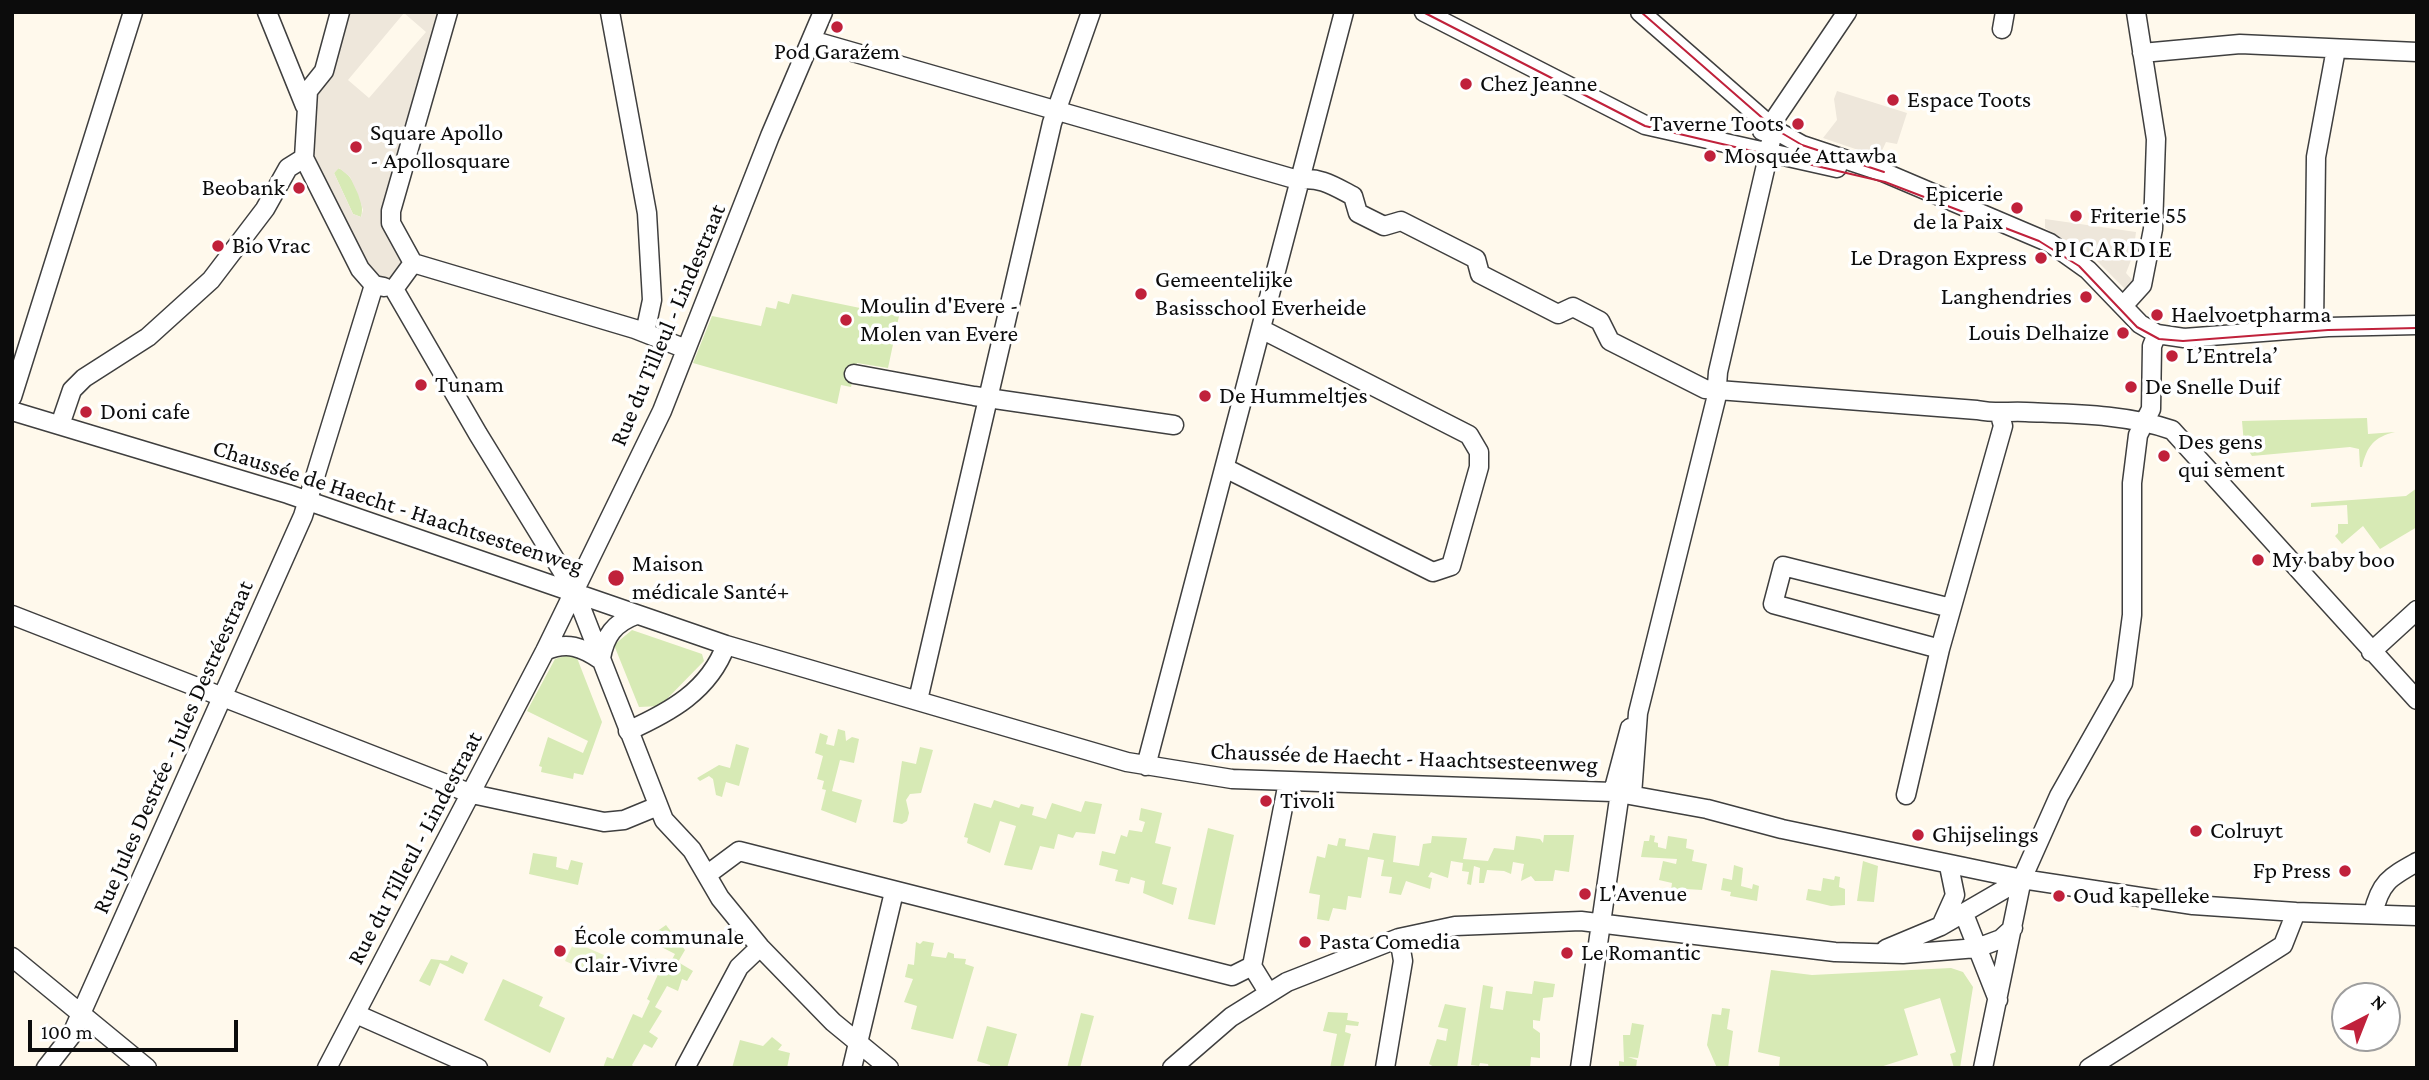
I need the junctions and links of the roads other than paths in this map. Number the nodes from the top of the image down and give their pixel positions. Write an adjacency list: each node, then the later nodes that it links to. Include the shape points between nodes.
1 (133, 12): 36 (street)
2 (267, 12): 18 (street)
3 (340, 12): 18 (street, via 324,71 308,91)
4 (448, 12): 24 (street, via 391,211 391,223)
5 (610, 12): 31 (street, via 647,213 652,300)
6 (823, 12): 13 (street, Rue du Tilleul - Lindestraat)
7 (1091, 12): 17 (street)
8 (1344, 12): 22 (street)
9 (1424, 12): 20 (street, via 1634,121)
10 (1847, 12): 19 (street)
11 (2136, 12): 16 (street)
12 (1645, 14): 19 (street)
13 (811, 40): 17 (street); 33 (street, Rue du Tilleul - Lindestraat)
14 (2336, 49): 15 (street); 16 (street, via 2240,44); 30 (street, via 2316,157)
15 (2417, 52)
16 (2142, 53): 27 (street, via 2156,139 2153,229 2142,285)
17 (1055, 111): 22 (street); 37 (street)
18 (307, 113): 21 (street)
19 (1770, 126): 20 (street, via 1772,138); 23 (street, via 1802,145 1883,172)
20 (1766, 152): 23 (street); 35 (street)
21 (304, 158): 25 (street, via 360,269); 41 (street, via 288,169 242,242 181,310 72,390)
22 (1298, 180): 29 (street); 35 (street, via 1312,178 1341,189 1353,196 1358,213 1384,226 1401,220 1476,259 1480,274 1558,314 1573,307 1601,321 1610,341 1705,389)
23 (1911, 187): 27 (street, via 2050,243 2088,270)
24 (413, 263): 26 (street); 31 (street)
25 (374, 285): 26 (street); 44 (street, Rue Jules Destrée - Jules Destréestraat)
26 (394, 289): 45 (street)
27 (2123, 306): 32 (street)
28 (2417, 326): 30 (street)
29 (1261, 328): 43 (street); 43 (street, via 1469,435 1479,452 1479,467 1451,566 1433,572)
30 (2314, 328): 32 (street, via 2184,338)
31 (645, 333): 33 (street)
32 (2157, 334): 40 (street, via 2152,346 2151,409)
33 (686, 349): 47 (street, Rue du Tilleul - Lindestraat, via 662,411)
34 (855, 374): 37 (street)
35 (1717, 389): 39 (street); 63 (street)
36 (12, 397)
37 (989, 398): 42 (street); 58 (street)
38 (12, 411): 41 (street, Chaussée de Haecht - Haachtsesteenweg)
39 (2000, 415): 40 (street, via 2021,412); 48 (street, via 2003,426)
40 (2145, 421): 55 (street, via 2172,430); 70 (street, via 2138,435 2132,483 2132,615 2123,683 2059,796)
41 (60, 425): 44 (street, Chaussée de Haecht - Haachtsesteenweg)
42 (1174, 425)
43 (1225, 468): 61 (street)
44 (308, 500): 46 (street, Chaussée de Haecht - Haachtsesteenweg); 57 (street, Rue Jules Destrée - Jules Destréestraat)
45 (543, 541): 46 (street, via 540,561); 47 (street)
46 (521, 573): 47 (street, Chaussée de Haecht - Haachtsesteenweg)
47 (575, 592): 51 (street, Chaussée de Haecht - Haachtsesteenweg); 54 (street, Rue du Tilleul - Lindestraat); 56 (street)
48 (1951, 608): 53 (street); 53 (street, via 1783,566 1773,604)
49 (2417, 610): 55 (street)
50 (12, 615): 57 (street)
51 (636, 615): 52 (street, Chaussée de Haecht - Haachtsesteenweg); 56 (street, via 605,638)
52 (726, 645): 58 (street, Chaussée de Haecht - Haachtsesteenweg); 60 (street, via 719,664 681,704)
53 (1940, 649): 65 (street)
54 (545, 651): 56 (street, via 558,645 578,646); 64 (street, Rue du Tilleul - Lindestraat)
55 (2371, 652): 59 (street)
56 (601, 660): 60 (street)
57 (221, 697): 64 (street); 89 (street, Rue Jules Destrée - Jules Destréestraat)
58 (918, 700): 61 (street, Chaussée de Haecht - Haachtsesteenweg)
59 (2417, 700)
60 (628, 731): 66 (street)
61 (1146, 766): 62 (street, Chaussée de Haecht - Haachtsesteenweg)
62 (1288, 782): 63 (street, Chaussée de Haecht - Haachtsesteenweg, via 1522,786); 84 (street)
63 (1622, 793): 68 (street, Chaussée de Haecht - Haachtsesteenweg); 76 (street)
64 (472, 794): 66 (street, via 604,822); 90 (street, Rue du Tilleul - Lindestraat)
65 (1906, 794)
66 (658, 806): 69 (street)
67 (2417, 862): 74 (street, via 2387,879)
68 (1949, 866): 70 (street, Chaussée de Haecht - Haachtsesteenweg); 77 (street, via 1955,895)
69 (708, 874): 71 (street, via 739,851); 80 (street, via 720,898)
70 (2022, 879): 72 (street, Chaussée de Haecht - Haachtsesteenweg, via 2193,905); 73 (street); 78 (street)
71 (894, 892): 85 (street); 91 (street)
72 (2296, 912): 74 (street, Chaussée de Haecht - Haachtsesteenweg); 103 (street, via 2283,945)
73 (1964, 914): 77 (street); 81 (street)
74 (2373, 914): 75 (street, Chaussée de Haecht - Haachtsesteenweg)
75 (2417, 916)
76 (1600, 924): 79 (street, via 1524,921 1467,925); 82 (street, via 1835,952); 101 (street)
77 (1941, 926): 82 (street)
78 (2013, 928): 81 (street, via 2001,939); 87 (street)
79 (1399, 938): 86 (street); 100 (street, via 1403,961)
80 (760, 947): 91 (street); 96 (street, via 740,967)
81 (1977, 948): 82 (street, via 1903,954); 87 (street)
82 (1882, 951)
83 (12, 957): 89 (street)
84 (1252, 966): 85 (street); 86 (street)
85 (1232, 976): 88 (street)
86 (1268, 992): 88 (street)
87 (1998, 1000): 102 (street)
88 (1250, 1004): 99 (street)
89 (81, 1013): 92 (street, Rue Jules Destrée - Jules Destréestraat, via 71,1036); 93 (street)
90 (356, 1014): 94 (street, Rue du Tilleul - Lindestraat); 95 (street)
91 (858, 1044): 97 (street); 98 (street)
92 (46, 1068)
93 (147, 1068)
94 (327, 1068)
95 (478, 1068)
96 (685, 1068)
97 (852, 1068)
98 (889, 1068)
99 (1172, 1068)
100 (1385, 1068)
101 (1580, 1068)
102 (1983, 1068)
103 (2089, 1068)

